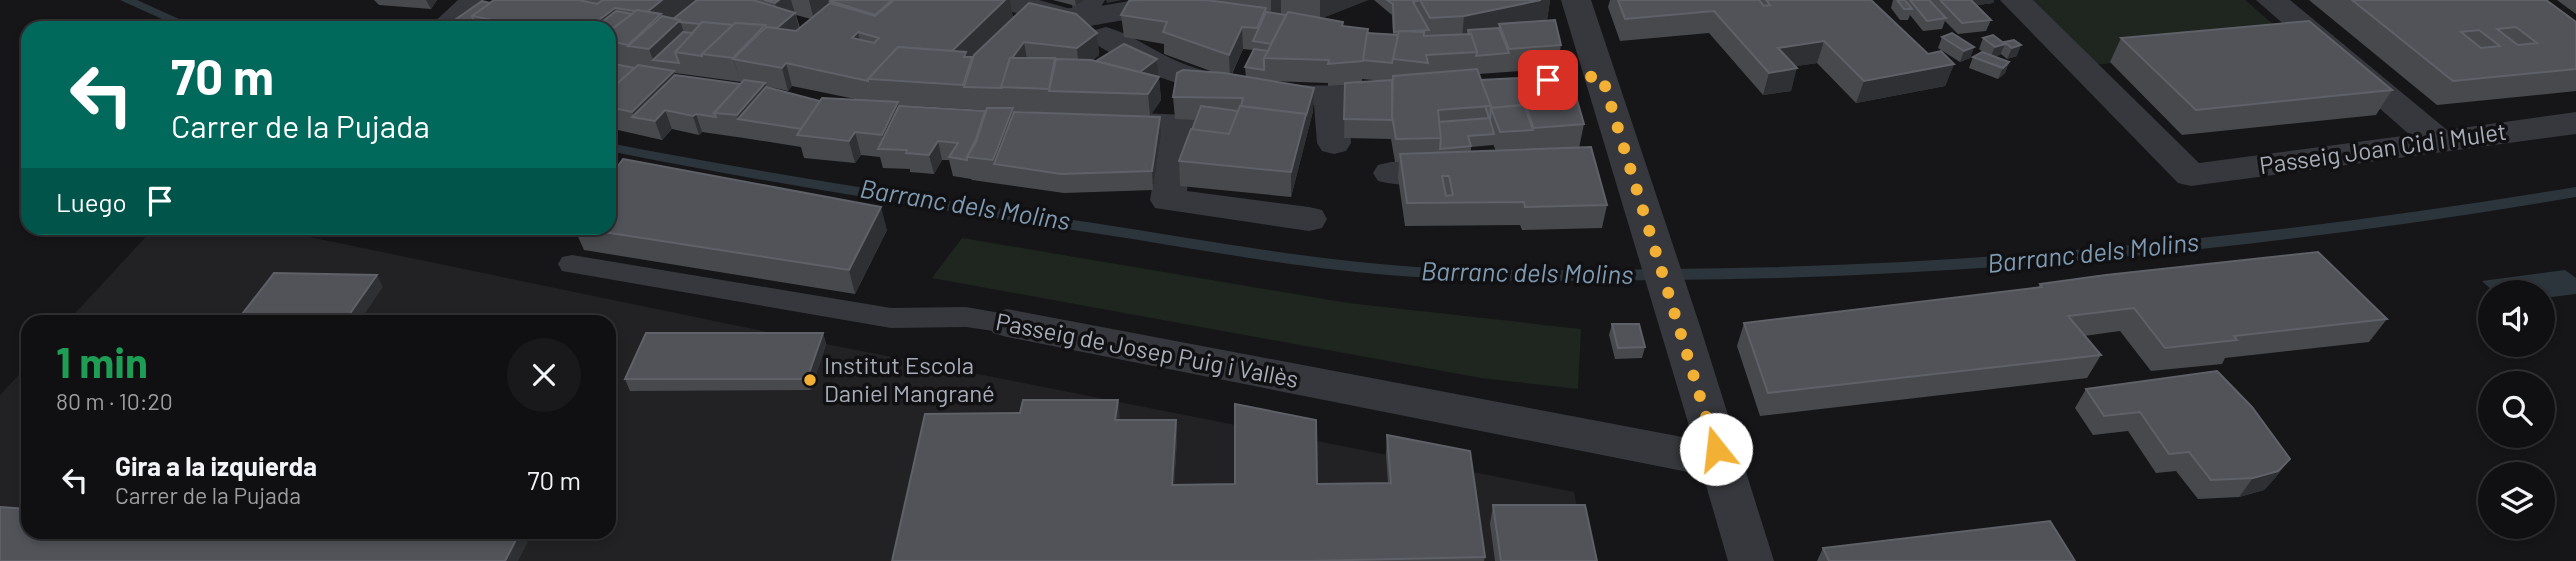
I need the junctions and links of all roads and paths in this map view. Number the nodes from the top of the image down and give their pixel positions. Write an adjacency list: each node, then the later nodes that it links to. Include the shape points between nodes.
1 (472, 0): 8 (lane)
2 (1190, 0): 7 (street)
3 (1576, 0): 22 (street, via 1588,77 1614,164 1647,223)
4 (2015, 0): 15 (street, Passeig Joan Cid i Mulet, via 2191,175)
5 (2271, 0): 15 (street)
6 (1017, 8): 7 (street)
7 (1095, 18): 10 (street, via 1151,62 1180,73 1267,91)
8 (447, 21)
9 (1426, 90): 10 (street)
10 (1330, 97): 16 (street)
11 (1077, 122): 13 (street)
12 (2576, 123): 15 (street, Passeig Joan Cid i Mulet)
13 (1170, 125): 14 (street); 19 (street, via 1177,141 1168,200)
14 (1240, 128)
15 (2440, 142)
16 (1334, 143)
17 (1489, 169): 18 (street)
18 (1391, 173)
19 (1309, 219)
20 (572, 264): 21 (lane, Passeig de Josep Puig i Vallès, via 891,318 966,317)
21 (1007, 323): 22 (street, Passeig de Josep Puig i Vallès)
22 (1719, 461): 23 (street)
23 (1751, 561)

